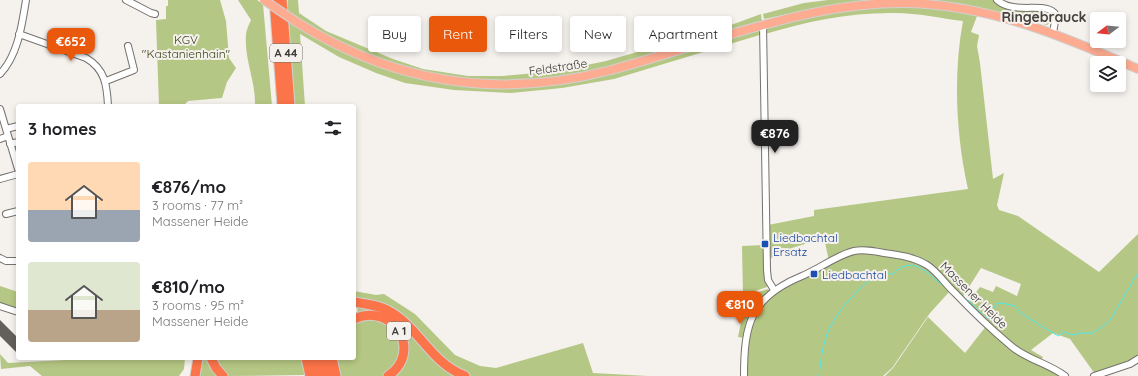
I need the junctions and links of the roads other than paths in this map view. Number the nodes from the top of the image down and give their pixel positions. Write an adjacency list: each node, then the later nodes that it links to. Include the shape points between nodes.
1 (26, 0): 10 (street)
2 (264, 0): 8 (main road, Feldstraße, bridge, via 328,41 388,67 454,82 507,85 559,80 610,70)
3 (274, 0): 16 (highway, A 44)
4 (282, 0): 17 (highway, A 44)
5 (996, 0): 9 (street, via 1008,6 1050,8 1056,16)
6 (128, 1): 7 (street)
7 (155, 14)
8 (763, 24): 9 (main road, Feldstraße, via 829,9 905,3 946,5); 32 (street, via 767,270 768,280)
9 (1053, 33): 12 (main road, Feldstraße)
10 (19, 34): 13 (street, via 8,63); 14 (street, via 86,58 100,69)
11 (128, 46): 14 (street, via 134,70)
12 (1138, 69)
13 (0, 74)
14 (106, 81): 15 (street)
15 (108, 104)
16 (281, 104)
17 (290, 104)
18 (0, 109): 20 (street)
19 (16, 126): 20 (street)
20 (6, 129): 21 (street)
21 (8, 136): 22 (street); 24 (street)
22 (0, 139)
23 (16, 142): 24 (street)
24 (10, 144): 25 (street)
25 (16, 163)
26 (16, 175): 27 (street)
27 (0, 180)
28 (16, 212): 29 (street)
29 (6, 214)
30 (0, 258): 31 (street)
31 (16, 261)
32 (774, 290): 53 (street, Massener Heide, via 758,305 749,324); 54 (street, Massener Heide, via 854,251 904,256 933,269 968,307 1010,345)
33 (356, 302): 52 (highway, via 386,308 398,316 440,361)
34 (0, 306): 35 (street)
35 (16, 311)
36 (356, 318): 51 (highway, A 1, via 367,315 380,316 400,332 404,347 402,361)
37 (1138, 359): 55 (street)
38 (198, 360): 45 (highway)
39 (212, 360): 46 (highway)
40 (306, 360): 47 (highway)
41 (315, 360): 48 (highway)
42 (323, 360): 49 (highway)
43 (333, 360): 50 (highway)
44 (336, 360): 50 (highway)
45 (195, 376)
46 (223, 376)
47 (310, 376)
48 (319, 376)
49 (327, 376)
50 (337, 376)
51 (388, 376)
52 (465, 376)
53 (744, 376)
54 (1065, 376)
55 (1094, 376)

